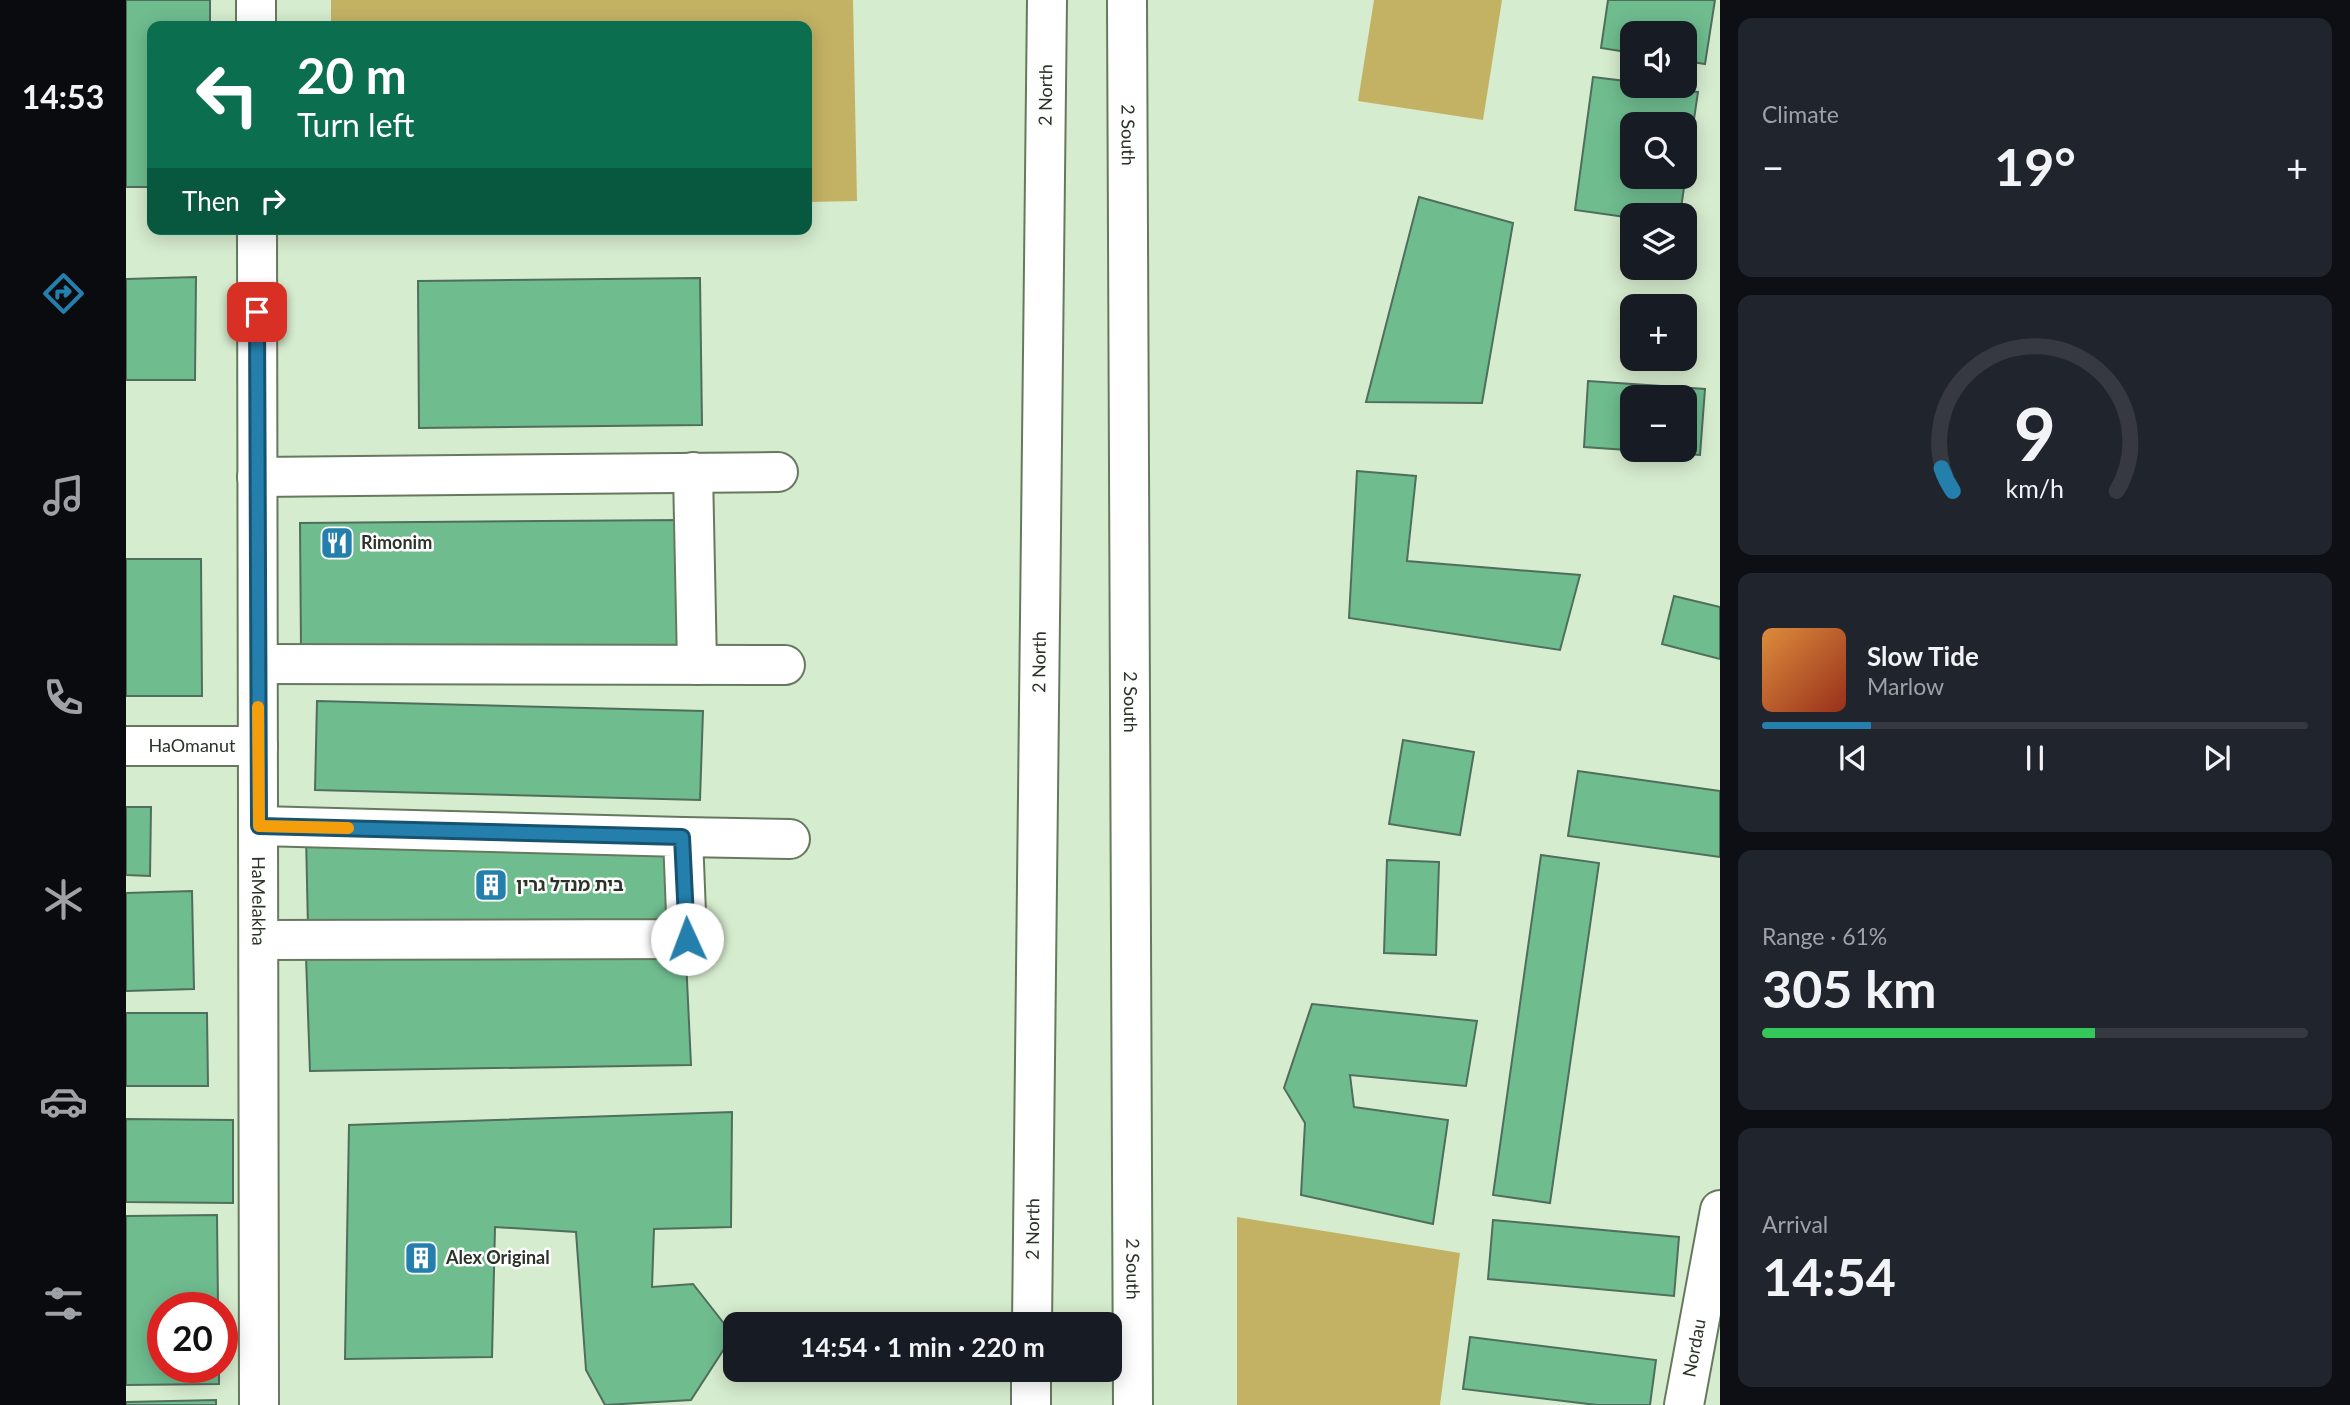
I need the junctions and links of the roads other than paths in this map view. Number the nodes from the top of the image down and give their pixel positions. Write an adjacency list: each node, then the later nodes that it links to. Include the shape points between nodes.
1 (256, 0): 4 (main road)
2 (1047, 0): 19 (main road, 2 North)
3 (1127, 0): 23 (main road, 2 South)
4 (256, 21)
5 (257, 235): 8 (main road, HaMelakha)
6 (692, 472): 7 (main road); 8 (main road); 10 (main road)
7 (778, 472)
8 (257, 477): 9 (main road, HaMelakha)
9 (258, 664): 10 (main road); 13 (main road, HaMelakha)
10 (697, 665): 11 (main road)
11 (785, 665)
12 (126, 746): 13 (main road, HaOmanut)
13 (258, 746): 14 (main road, HaMelakha)
14 (259, 826): 15 (main road); 17 (main road, HaMelakha)
15 (682, 837): 16 (main road); 17 (main road, via 687,939)
16 (790, 839)
17 (259, 940): 21 (main road, HaMelakha)
18 (1720, 1210): 24 (main road, Nordau)
19 (1032, 1312)
20 (1031, 1382): 22 (main road)
21 (259, 1405)
22 (1031, 1405)
23 (1133, 1405)
24 (1684, 1405)

